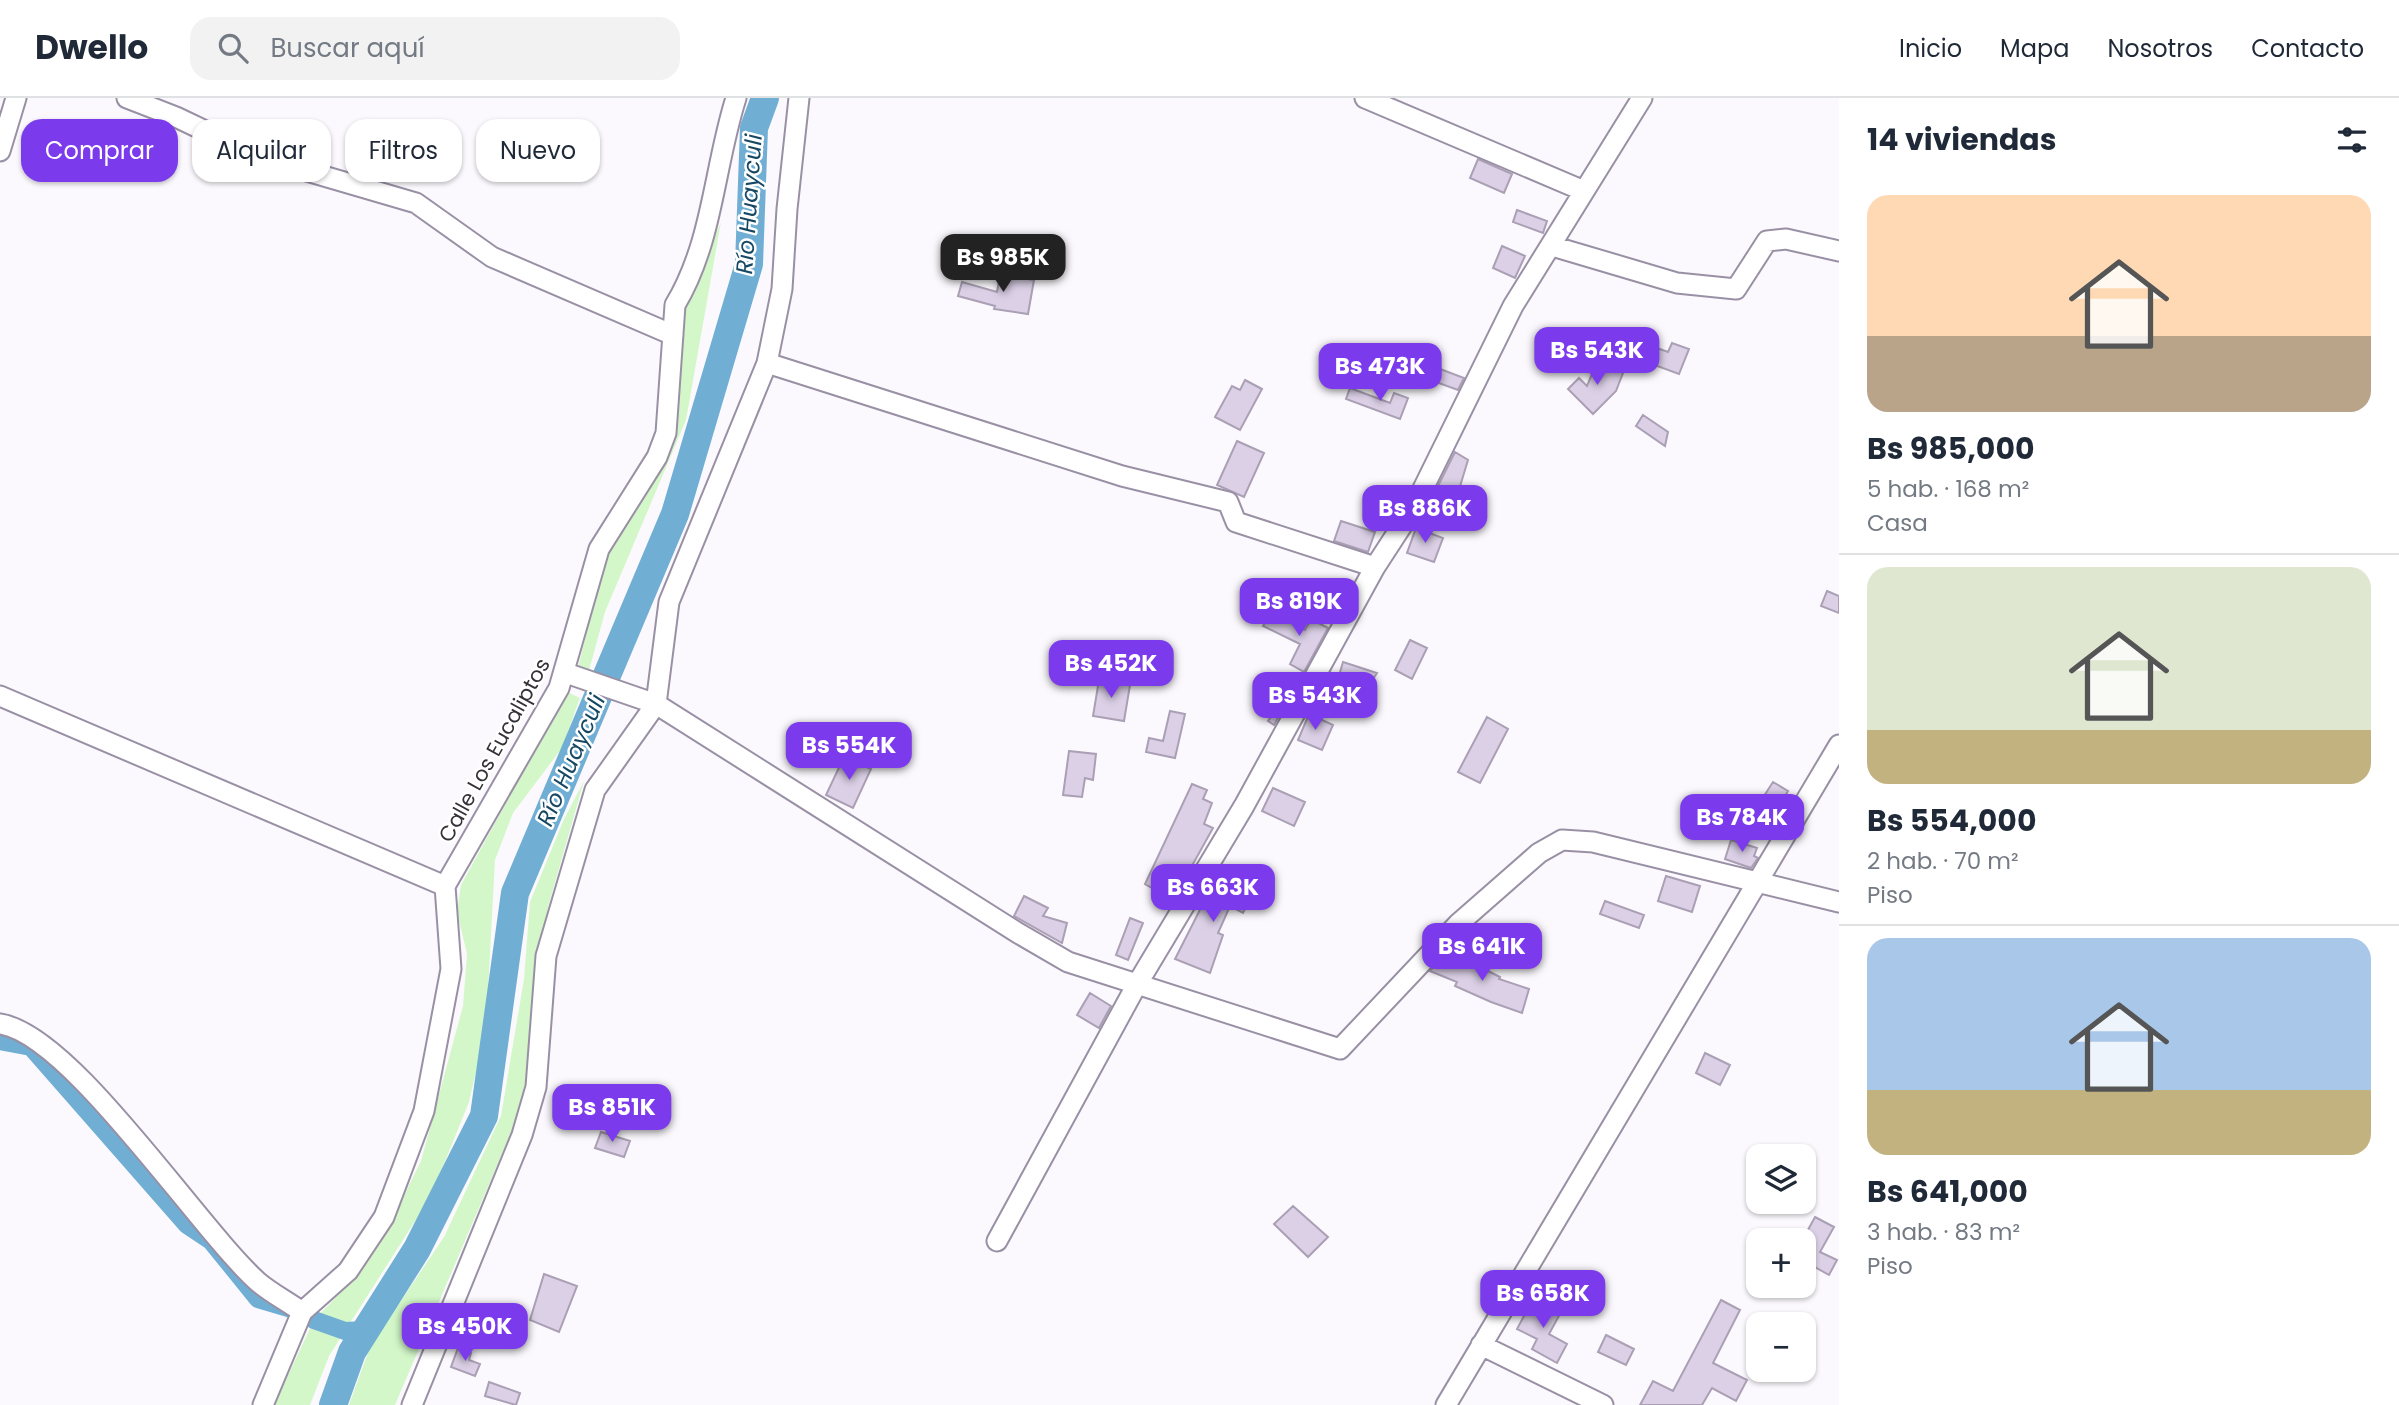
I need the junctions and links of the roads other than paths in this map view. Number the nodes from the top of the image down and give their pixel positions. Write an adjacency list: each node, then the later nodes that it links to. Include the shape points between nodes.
1 (16, 98): 7 (street)
2 (127, 98): 11 (street, via 262,158 416,203 492,257)
3 (736, 98): 11 (street, Calle Los Eucaliptos, via 723,139 705,236 675,305)
4 (799, 98): 12 (street, via 782,289)
5 (1365, 98): 8 (street)
6 (1642, 98): 8 (street)
7 (0, 151)
8 (1584, 191): 9 (street)
9 (1552, 246): 10 (street, via 1677,283 1736,289 1767,241 1786,239); 13 (street, via 1487,354 1414,507)
10 (1839, 251)
11 (673, 335): 14 (street, Calle Los Eucaliptos, via 666,433 657,457 599,549)
12 (767, 363): 13 (street, via 1122,476 1228,502 1237,522); 16 (street, via 669,602)
13 (1375, 567): 21 (street, via 1244,806)
14 (574, 676): 16 (street); 19 (street, Calle Los Eucaliptos)
15 (0, 696): 19 (street)
16 (647, 702): 21 (street, via 1018,933 1068,962); 27 (street, via 595,789 546,956 536,1087 522,1135)
17 (1839, 745): 18 (street)
18 (1758, 883): 20 (street); 21 (street, via 1593,842 1562,840 1539,853 1458,924 1340,1049); 25 (street)
19 (445, 886): 24 (street, via 451,968 424,1111 384,1217 348,1271)
20 (1839, 902)
21 (1136, 986): 23 (street)
22 (0, 1024): 24 (street, via 18,1027 69,1066 259,1282)
23 (998, 1241)
24 (302, 1312): 26 (street)
25 (1481, 1345): 28 (street); 29 (street)
26 (264, 1405)
27 (412, 1405)
28 (1446, 1405)
29 (1603, 1405)

